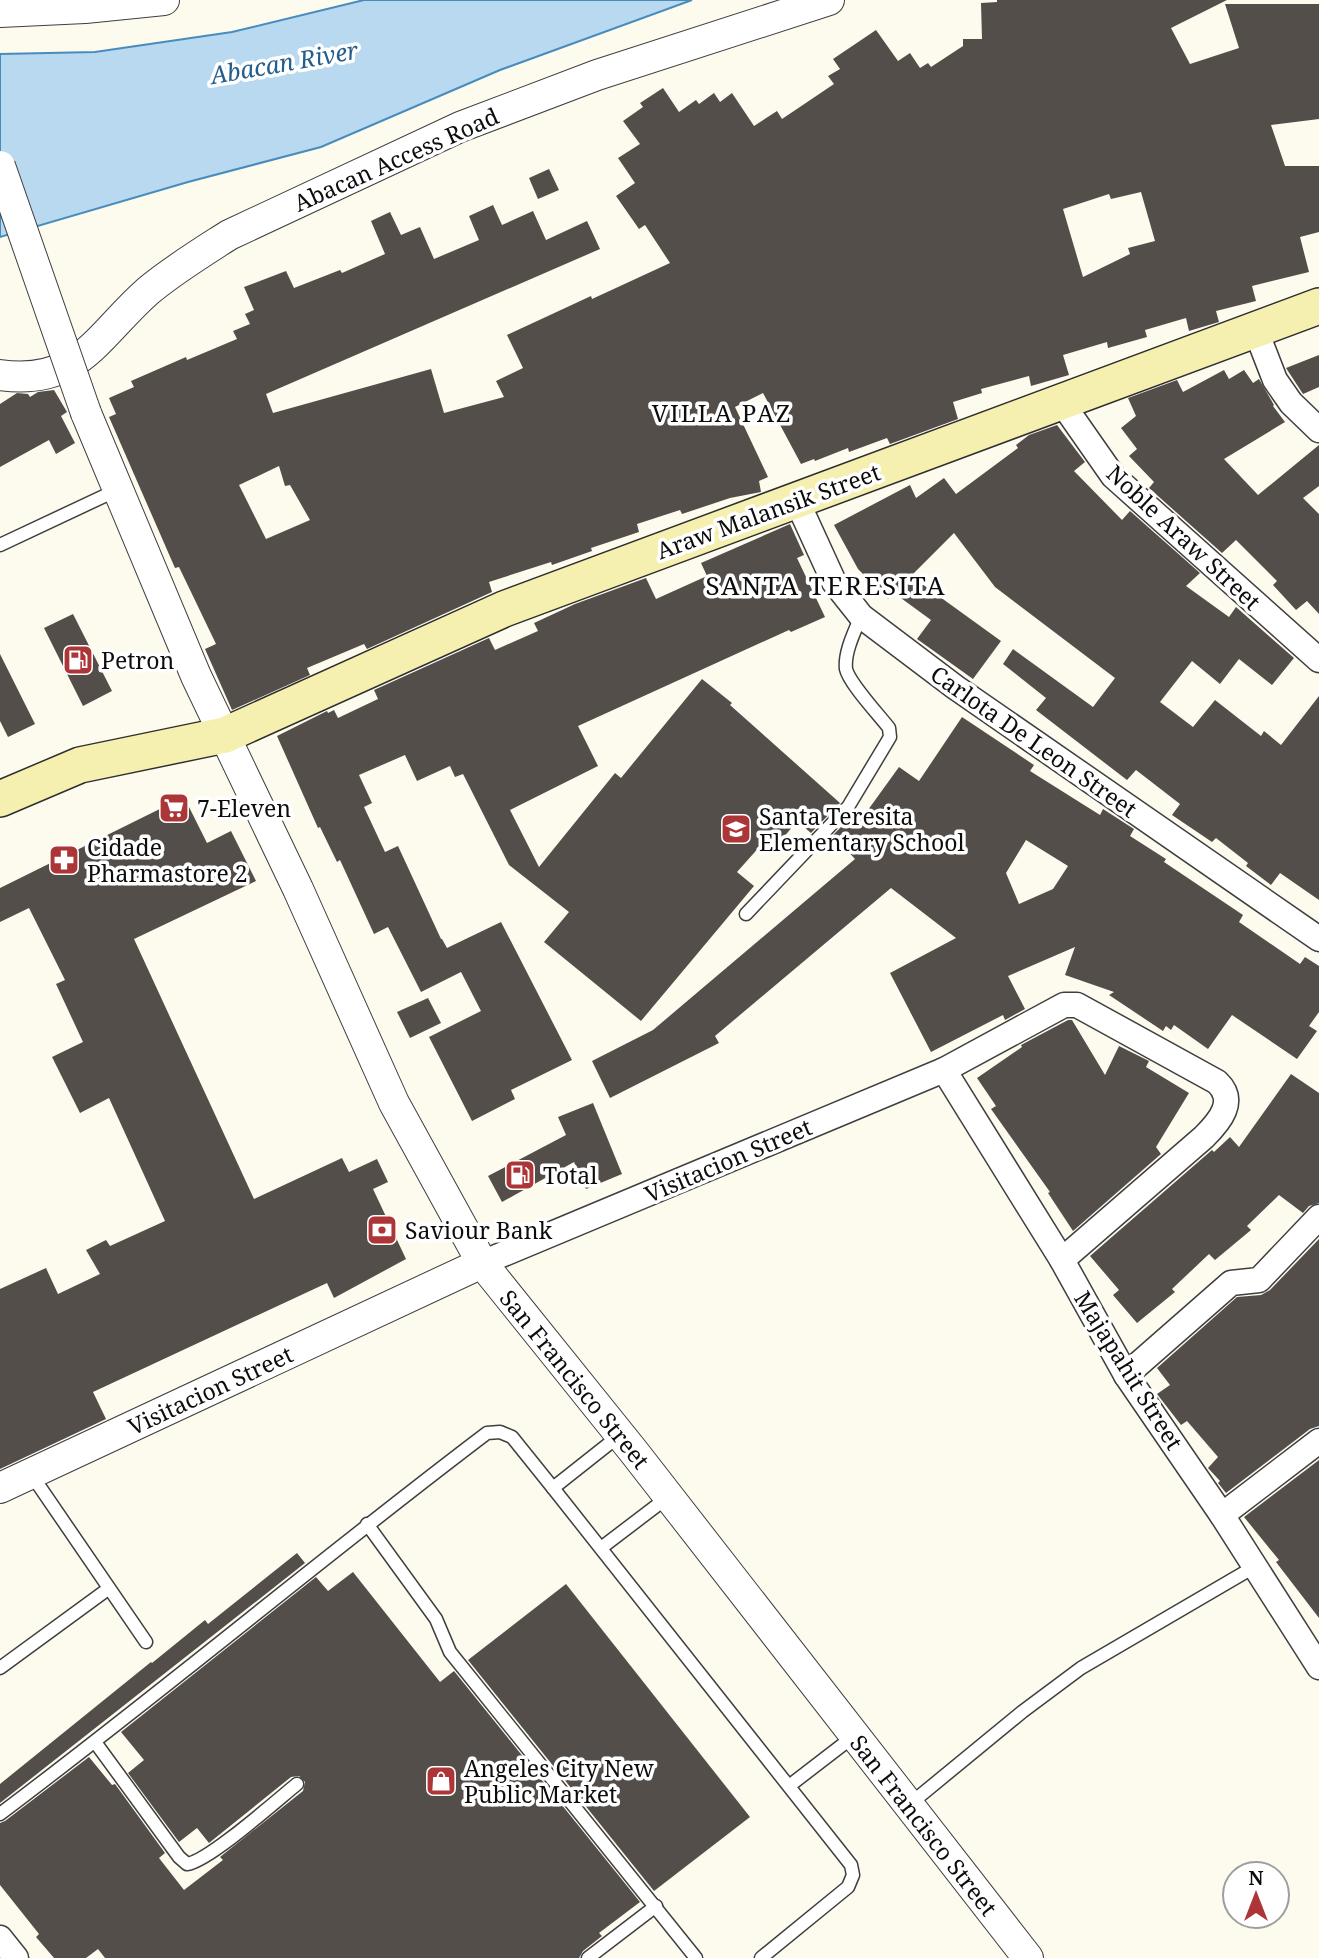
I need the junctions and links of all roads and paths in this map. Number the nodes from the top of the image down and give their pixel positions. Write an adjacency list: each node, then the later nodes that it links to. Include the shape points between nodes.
1 (164, 0): 3 (street)
2 (829, 0): 7 (street, Abacan Access Road, via 597,75 460,127 229,235 148,292 96,344 59,371 38,377)
3 (0, 12)
4 (0, 166): 10 (street, San Francisco Street, bridge)
5 (1319, 306): 6 (main road, Araw Malansik Street)
6 (1255, 331): 8 (main road, Araw Malansik Street); 9 (street, via 1275,380)
7 (0, 375)
8 (1062, 403): 11 (main road, Araw Malansik Street); 14 (street, Noble Araw Street, via 1113,476)
9 (1319, 430)
10 (117, 490): 12 (lane); 15 (street, San Francisco Street)
11 (796, 499): 13 (street, Carlota De Leon Street, via 834,582); 15 (main road, Araw Malansik Street, via 504,609)
12 (0, 545)
13 (861, 616): 17 (lane, via 846,669 850,681 889,727 890,737 848,807); 18 (street, Carlota De Leon Street, via 955,687)
14 (1319, 660)
15 (225, 735): 16 (main road, Araw Malansik Street, via 80,765); 22 (street, San Francisco Street, via 394,1103)
16 (0, 799)
17 (746, 914)
18 (1319, 939)
19 (944, 1070): 21 (street, Majapahit Street); 21 (street, Visitacion Street, via 1064,1005 1077,1005 1225,1090 1228,1100 1216,1125); 22 (street, Visitacion Street)
20 (1319, 1217): 23 (street, via 1259,1280 1231,1283)
21 (1062, 1260): 23 (street, Majapahit Street)
22 (482, 1263): 24 (street, San Francisco Street); 26 (street, Visitacion Street)
23 (1126, 1375): 30 (street, Majapahit Street)
24 (620, 1435): 28 (lane); 29 (street, San Francisco Street)
25 (1319, 1441): 30 (street)
26 (31, 1474): 27 (street, Visitacion Street); 34 (lane)
27 (0, 1488)
28 (553, 1488): 31 (lane, via 512,1437 487,1433); 32 (lane)
29 (668, 1497): 32 (lane); 38 (street, San Francisco Street)
30 (1222, 1515): 33 (street, Majapahit Street)
31 (367, 1524): 39 (lane); 44 (lane, via 436,1619 450,1652)
32 (601, 1548): 41 (lane)
33 (1254, 1567): 36 (street, Majapahit Street); 42 (lane, via 1082,1668)
34 (108, 1589): 35 (lane); 37 (lane)
35 (146, 1642)
36 (1319, 1667)
37 (0, 1668)
38 (854, 1736): 41 (lane); 42 (street, San Francisco Street)
39 (94, 1742): 40 (lane, via 187,1864 210,1853); 43 (lane)
40 (298, 1784)
41 (789, 1786): 49 (lane, via 851,1865 853,1875 848,1887)
42 (909, 1805): 50 (street, San Francisco Street)
43 (0, 1814)
44 (656, 1906): 47 (lane); 48 (lane)
45 (0, 1938): 46 (street)
46 (16, 1958)
47 (588, 1958)
48 (696, 1958)
49 (761, 1958)
50 (1028, 1958)

